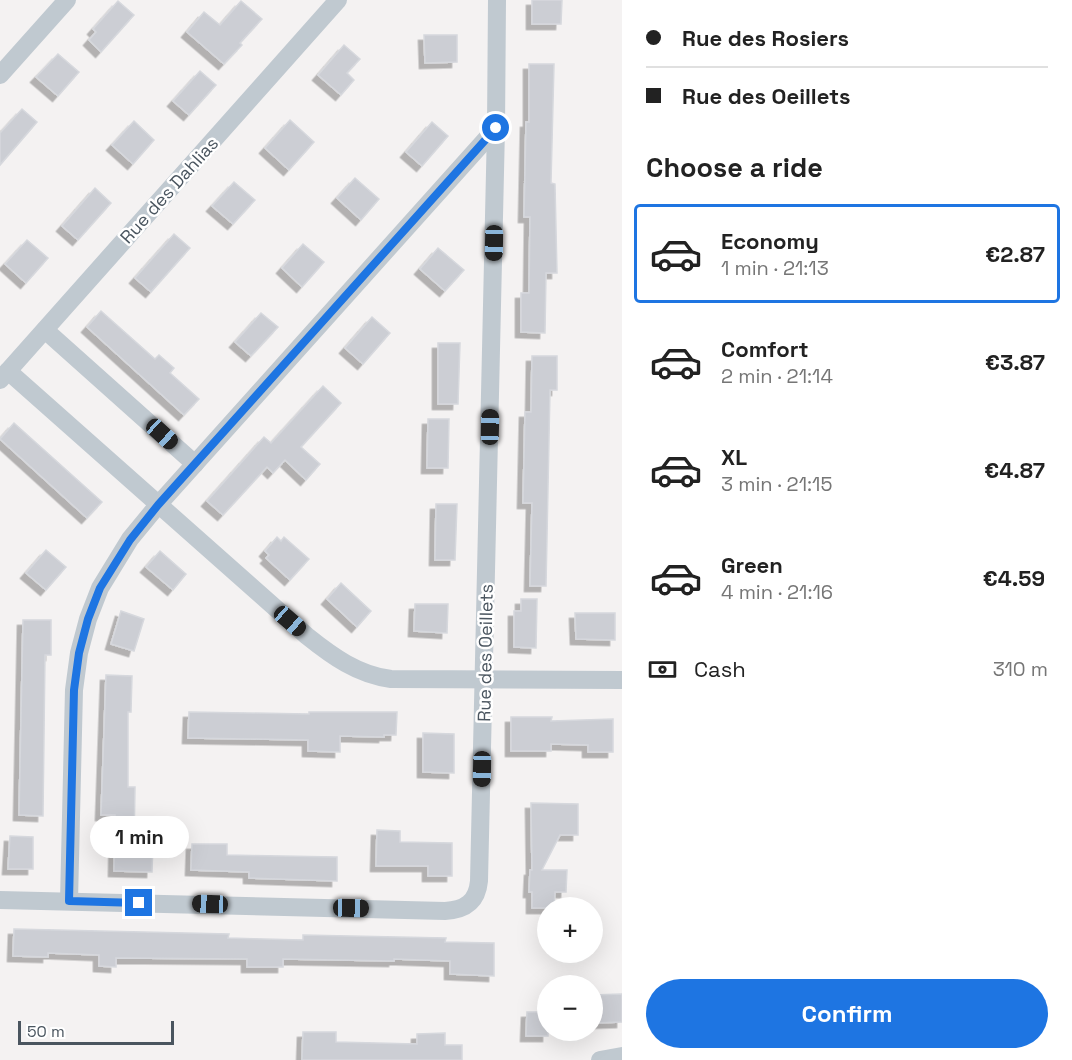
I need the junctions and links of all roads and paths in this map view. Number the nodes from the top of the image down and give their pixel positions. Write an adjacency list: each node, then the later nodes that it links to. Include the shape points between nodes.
1 (67, 0): 4 (street)
2 (338, 0): 6 (street, Rue des Dahlias)
3 (497, 0): 5 (street, Rue des Oeillets)
4 (0, 75)
5 (496, 128): 8 (street); 10 (street, Rue des Oeillets)
6 (45, 330): 7 (street, Rue des Dahlias); 8 (street)
7 (4, 375): 9 (street)
8 (195, 464): 9 (street)
9 (158, 505): 10 (street, via 307,636 346,664 391,679); 13 (street, via 100,588 79,653 74,690)
10 (484, 680): 11 (street); 13 (street, Rue des Oeillets, via 479,881 476,897 467,906 445,911)
11 (622, 680)
12 (0, 900): 13 (street, Rue des Oeillets)
13 (69, 901)
14 (622, 1056): 15 (street)
15 (600, 1060)

